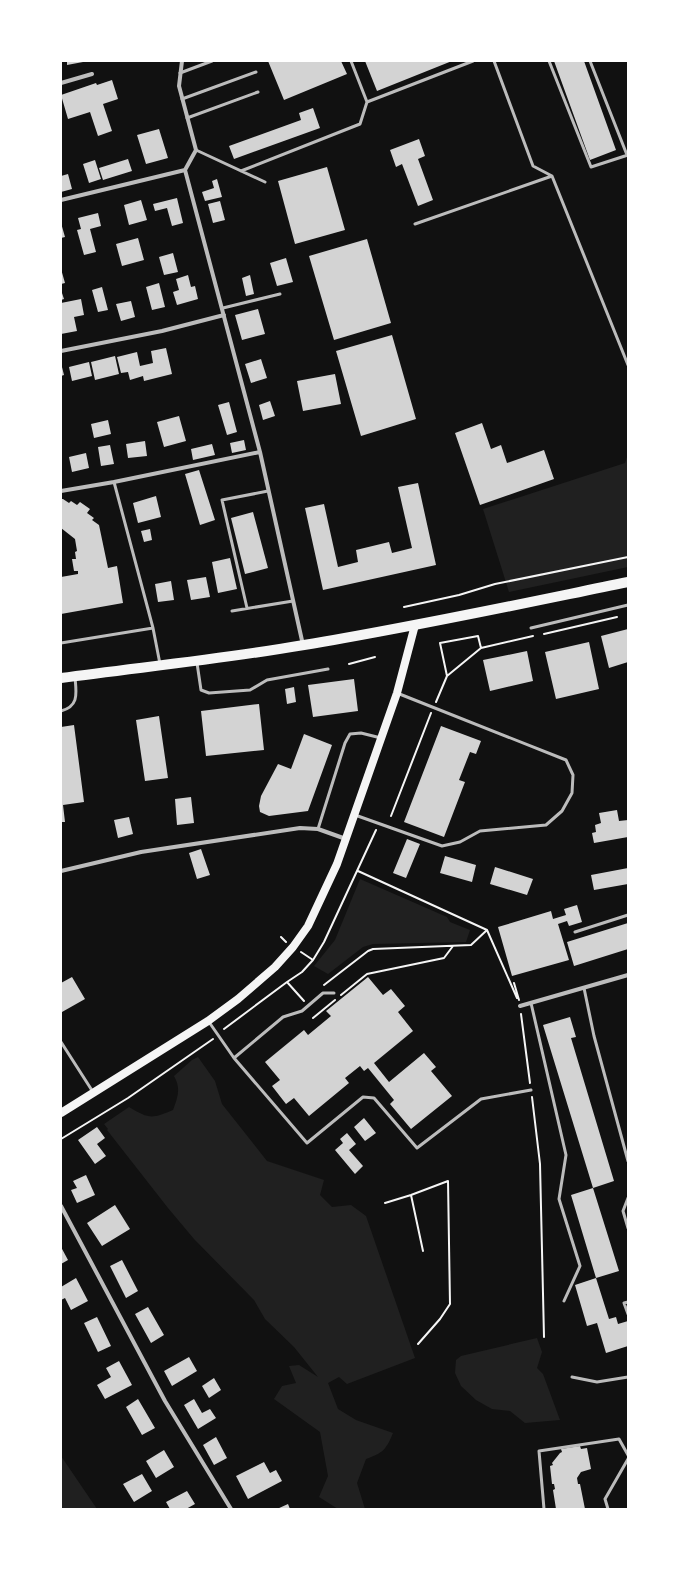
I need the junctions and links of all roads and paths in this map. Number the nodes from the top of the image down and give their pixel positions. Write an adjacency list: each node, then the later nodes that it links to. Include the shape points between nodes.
1 (182, 61): 9 (street)
2 (212, 61): 9 (lane)
3 (351, 61): 14 (lane)
4 (473, 61): 14 (lane)
5 (494, 61): 20 (lane, via 533,166)
6 (549, 61): 17 (lane, via 591,167)
7 (590, 61): 17 (lane)
8 (256, 72): 13 (lane)
9 (180, 73): 13 (street, via 178,86)
10 (92, 74): 11 (street)
11 (61, 83)
12 (258, 92): 15 (lane)
13 (182, 99): 15 (street)
14 (367, 102): 19 (lane, via 360,124)
15 (187, 118): 16 (street)
16 (196, 150): 18 (street); 19 (lane)
17 (627, 155)
18 (185, 170): 22 (street); 25 (street)
19 (241, 171): 21 (lane)
20 (552, 176): 23 (lane); 28 (lane)
21 (265, 182)
22 (61, 200)
23 (415, 224)
24 (280, 294): 25 (lane)
25 (222, 308): 26 (street)
26 (224, 315): 27 (street, via 162,331); 29 (street)
27 (61, 351)
28 (628, 365)
29 (260, 452): 30 (street); 32 (street)
30 (114, 482): 31 (street); 41 (lane)
31 (61, 491)
32 (268, 491): 35 (street); 38 (lane, via 222,500)
33 (628, 557): 37 (path, via 496,584)
34 (628, 582): 40 (main road)
35 (293, 601): 38 (lane); 44 (street)
36 (628, 605): 42 (lane)
37 (404, 607)
38 (247, 608): 39 (lane)
39 (232, 611)
40 (415, 625): 44 (main road); 53 (main road)
41 (153, 628): 43 (lane); 48 (lane)
42 (531, 628)
43 (61, 643)
44 (304, 645): 46 (main road)
45 (375, 657): 47 (path)
46 (197, 662): 48 (main road); 49 (lane, via 201,690 209,694 250,690 267,680)
47 (349, 664)
48 (160, 666): 50 (main road)
49 (328, 669)
50 (75, 676): 52 (main road); 55 (lane, via 76,698 71,706)
51 (447, 676): 51 (path, via 481,648 478,636 440,643); 54 (path)
52 (61, 678)
53 (397, 693): 54 (lane); 56 (main road)
54 (434, 707): 57 (lane, via 566,760 573,775 572,793 562,811 546,825 480,831 460,842 442,846); 58 (path)
55 (61, 711)
56 (382, 739): 57 (main road); 59 (lane, via 361,733 350,734)
57 (355, 815): 61 (main road)
58 (392, 816)
59 (318, 829): 61 (street); 62 (street, via 300,828 149,850)
60 (375, 830): 63 (path)
61 (346, 839): 69 (main road, via 308,926)
62 (61, 871)
63 (358, 871): 65 (path); 70 (path)
64 (628, 915): 66 (lane)
65 (487, 930): 68 (path, via 471,945); 79 (path)
66 (576, 932)
67 (281, 937): 69 (path)
68 (453, 946): 74 (path, via 373,948); 80 (path, via 444,958 367,974)
69 (293, 947): 70 (path); 81 (main road, via 270,972)
70 (313, 960): 72 (path, via 302,972)
71 (628, 975): 75 (street)
72 (287, 982): 77 (path, via 304,1002); 82 (path)
73 (514, 983): 79 (path)
74 (322, 988)
75 (584, 988): 78 (street); 89 (lane, via 594,1036)
76 (334, 993): 84 (lane, via 323,994 302,1011 283,1017)
77 (310, 997)
78 (531, 1003): 79 (street); 96 (lane, via 566,1155 559,1200 580,1266)
79 (520, 1006): 85 (path)
80 (313, 1018)
81 (208, 1020): 82 (lane); 86 (main road)
82 (218, 1035): 84 (lane); 88 (path, via 128,1098)
83 (61, 1042): 86 (lane)
84 (234, 1058): 85 (lane, via 307,1143 363,1097 374,1098 418,1148 481,1099)
85 (531, 1090): 99 (path, via 540,1164)
86 (93, 1092): 87 (main road)
87 (61, 1113)
88 (61, 1139)
89 (628, 1161)
90 (410, 1195): 92 (path); 95 (path); 100 (path, via 448,1181 450,1304)
91 (628, 1198): 94 (lane, via 623,1211)
92 (385, 1203)
93 (61, 1206): 105 (street, via 165,1401)
94 (628, 1228)
95 (423, 1251)
96 (564, 1302)
97 (628, 1302): 98 (lane, via 624,1303)
98 (628, 1314)
99 (544, 1337)
100 (418, 1344)
101 (572, 1377): 102 (lane, via 597,1382)
102 (628, 1377)
103 (628, 1455): 106 (lane, via 619,1439 539,1451)
104 (628, 1459): 107 (lane, via 605,1499)
105 (231, 1509)
106 (544, 1509)
107 (608, 1509)

